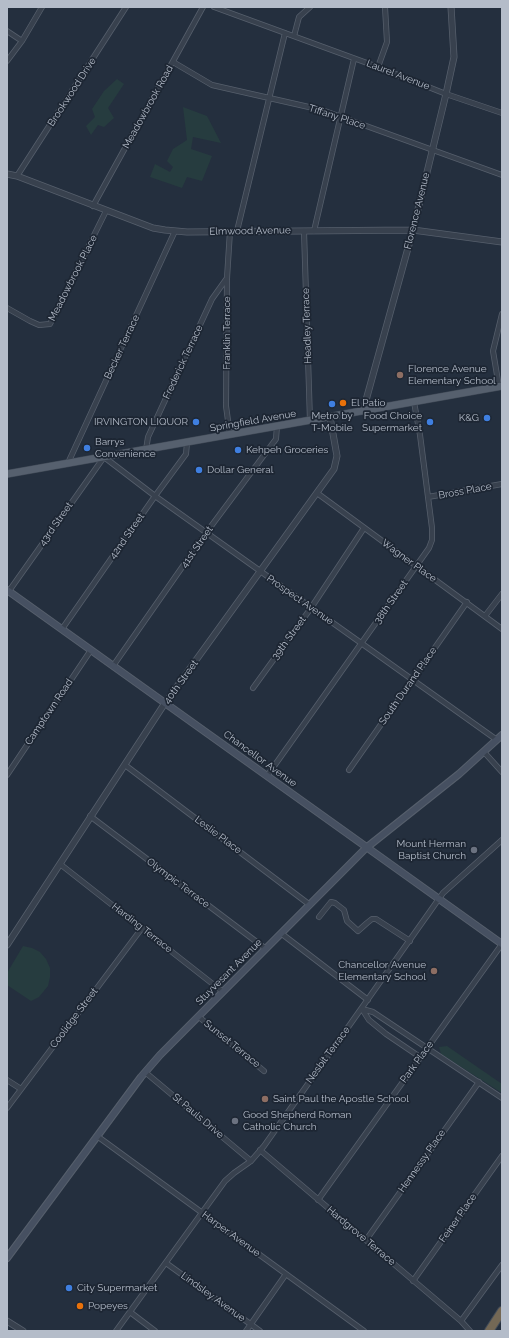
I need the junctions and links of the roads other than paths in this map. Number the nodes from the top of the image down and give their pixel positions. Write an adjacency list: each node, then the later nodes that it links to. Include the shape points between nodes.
1 (42, 7): 11 (street)
2 (126, 7): 22 (street, Brookwood Drive)
3 (204, 7): 14 (street, Meadowbrook Road)
4 (214, 7): 9 (street)
5 (310, 7): 10 (street, via 299,17)
6 (385, 7): 15 (street, via 387,42)
7 (451, 7): 16 (street, Florence Avenue, via 454,57)
8 (7, 31): 11 (street)
9 (285, 33): 10 (street, Laurel Avenue); 17 (street, Franklin Terrace)
10 (294, 36): 12 (street, Laurel Avenue)
11 (22, 41): 13 (street)
12 (354, 59): 15 (street, Laurel Avenue); 19 (street)
13 (7, 60)
14 (173, 62): 17 (street, Tiffany Place, via 212,85); 24 (street, Meadowbrook Road)
15 (378, 67): 16 (street, Laurel Avenue)
16 (446, 94): 18 (street, Laurel Avenue); 20 (street, Florence Avenue)
17 (269, 98): 19 (street, Tiffany Place, via 322,110); 28 (street, Franklin Terrace)
18 (502, 113)
19 (340, 117): 20 (street, Tiffany Place); 30 (street)
20 (432, 151): 23 (street, Tiffany Place); 26 (street, Florence Avenue)
21 (7, 174): 22 (street, Elmwood Avenue)
22 (17, 176): 24 (street, Elmwood Avenue)
23 (502, 176)
24 (93, 206): 25 (street, Elmwood Avenue)
25 (106, 211): 27 (street, Elmwood Avenue, via 153,228); 33 (street, Meadowbrook Place, via 50,324 39,325)
26 (413, 230): 30 (street, Elmwood Avenue); 31 (street, Elmwood Avenue); 37 (street, Florence Avenue)
27 (175, 231): 28 (street, Elmwood Avenue); 45 (street, Becker Terrace)
28 (234, 231): 29 (street, Elmwood Avenue); 32 (street, Franklin Terrace)
29 (304, 231): 30 (street, Elmwood Avenue); 39 (street, Headley Terrace)
30 (314, 231)
31 (502, 242)
32 (228, 278): 41 (street, Franklin Terrace, via 226,406); 43 (street, Frederick Terrace, via 212,299 148,437)
33 (7, 308)
34 (502, 314): 35 (street, via 493,351)
35 (500, 387): 36 (main road, Springfield Avenue)
36 (414, 402): 37 (main road, Springfield Avenue); 50 (street, 38th Street)
37 (363, 411): 38 (main road, Springfield Avenue)
38 (330, 417): 39 (main road, Springfield Avenue); 48 (street, 40th Street, via 336,463)
39 (310, 421): 40 (main road, Springfield Avenue)
40 (278, 426): 41 (main road, Springfield Avenue); 52 (street, 41st Street, via 276,439)
41 (230, 435): 42 (main road, Springfield Avenue)
42 (187, 443): 43 (main road, Springfield Avenue); 49 (street, 42nd Street, via 186,454)
43 (146, 450): 44 (main road, Springfield Avenue)
44 (104, 457): 45 (main road, Springfield Avenue); 49 (street, Prospect Avenue); 55 (street, 43rd Street)
45 (68, 463): 46 (main road, Springfield Avenue)
46 (7, 474)
47 (502, 484): 50 (street, Bross Place)
48 (317, 493): 51 (street, Wagner Place); 54 (street, 40th Street)
49 (155, 496): 52 (street, Prospect Avenue); 60 (street, 42nd Street)
50 (428, 497): 53 (street, 38th Street, via 432,540)
51 (364, 528): 53 (street, Wagner Place); 58 (street, 39th Street)
52 (206, 533): 54 (street, Prospect Avenue); 64 (street, 41st Street)
53 (417, 566): 57 (street, Wagner Place); 62 (street, 38th Street)
54 (261, 572): 58 (street, Prospect Avenue); 67 (street, 40th Street)
55 (8, 590): 60 (main road, Chancellor Avenue)
56 (502, 594): 59 (street)
57 (467, 602): 59 (street, Wagner Place); 65 (street, South Durand Place)
58 (311, 608): 62 (street, Prospect Avenue); 66 (street, 39th Street)
59 (485, 616): 61 (street, Wagner Place)
60 (62, 629): 63 (main road, Chancellor Avenue)
61 (502, 629)
62 (362, 644): 65 (street, Prospect Avenue); 75 (street, 38th Street)
63 (91, 650): 64 (main road, Chancellor Avenue); 74 (street, Camptown Road)
64 (113, 666): 67 (main road, Chancellor Avenue)
65 (412, 680): 69 (street, Prospect Avenue); 72 (street, South Durand Place)
66 (253, 688)
67 (165, 704): 71 (street, 40th Street); 75 (main road, Chancellor Avenue)
68 (502, 735): 69 (main road, Stuyvesant Avenue)
69 (497, 740): 70 (main road, Stuyvesant Avenue)
70 (484, 752): 73 (street); 78 (main road, Stuyvesant Avenue)
71 (125, 765): 76 (street, 40th Street); 81 (street, Leslie Place)
72 (349, 770)
73 (502, 772)
74 (7, 775)
75 (267, 776): 78 (main road, Chancellor Avenue)
76 (90, 816): 79 (street, 40th Street); 88 (street, Olympic Terrace)
77 (502, 840): 80 (street, Nesbit Terrace)
78 (366, 848): 80 (main road, Chancellor Avenue); 81 (main road, Stuyvesant Avenue)
79 (60, 864): 83 (street, Harding Terrace); 87 (street, 40th Street)
80 (438, 899): 85 (street, Nesbit Terrace); 86 (main road, Chancellor Avenue)
81 (310, 905): 84 (main road, Stuyvesant Avenue)
82 (318, 917): 85 (street, via 331,902 335,903 344,910 347,921 358,931 372,919 376,919)
83 (142, 928): 89 (street, Harding Terrace); 99 (street, Coolidge Street)
84 (282, 934): 88 (main road, Stuyvesant Avenue); 90 (street)
85 (410, 941): 90 (street, Nesbit Terrace)
86 (502, 944): 93 (street, Park Place)
87 (7, 945)
88 (266, 949): 89 (main road, Stuyvesant Avenue)
89 (223, 992): 92 (main road, Stuyvesant Avenue)
90 (368, 1000): 91 (street, Nesbit Terrace)
91 (362, 1009): 93 (street, via 373,1012); 94 (street, via 369,1020); 103 (street, Nesbit Terrace)
92 (199, 1017): 95 (street, Sunset Terrace); 96 (main road, Stuyvesant Avenue)
93 (427, 1048): 94 (street, Park Place); 98 (street)
94 (420, 1057): 106 (street, Park Place)
95 (264, 1071)
96 (145, 1072): 102 (main road, Stuyvesant Avenue); 105 (street, St Pauls Drive)
97 (7, 1080): 99 (street)
98 (479, 1082): 100 (street); 108 (street, Hennessy Place)
99 (21, 1089): 101 (street, Coolidge Street)
100 (502, 1098)
101 (7, 1108)
102 (97, 1136): 107 (street, Harper Avenue); 109 (main road, Stuyvesant Avenue)
103 (260, 1150): 105 (street, Nesbit Terrace); 106 (street, Hardgrove Terrace)
104 (502, 1156): 113 (street, Feiner Place)
105 (251, 1161): 107 (street, Nesbit Terrace, via 229,1177)
106 (318, 1200): 108 (street, Hardgrove Terrace)
107 (202, 1213): 110 (street, Nesbit Terrace); 112 (street, Harper Avenue)
108 (366, 1240): 113 (street, Hardgrove Terrace)
109 (7, 1258)
110 (166, 1263): 115 (street, Nesbit Terrace); 118 (street, Lindsley Avenue)
111 (502, 1265): 117 (street)
112 (286, 1274): 118 (street); 124 (street, Harper Avenue)
113 (414, 1281): 117 (street, Hardgrove Terrace)
114 (502, 1311): 126 (highway)
115 (130, 1312): 120 (street, Nesbit Terrace); 121 (street)
116 (7, 1321): 119 (street)
117 (461, 1321): 125 (street, Hardgrove Terrace)
118 (251, 1324): 122 (street); 123 (street, Lindsley Avenue)
119 (23, 1331)
120 (116, 1331)
121 (155, 1331)
122 (246, 1331)
123 (260, 1331)
124 (364, 1331)
125 (470, 1331)
126 (489, 1331)

